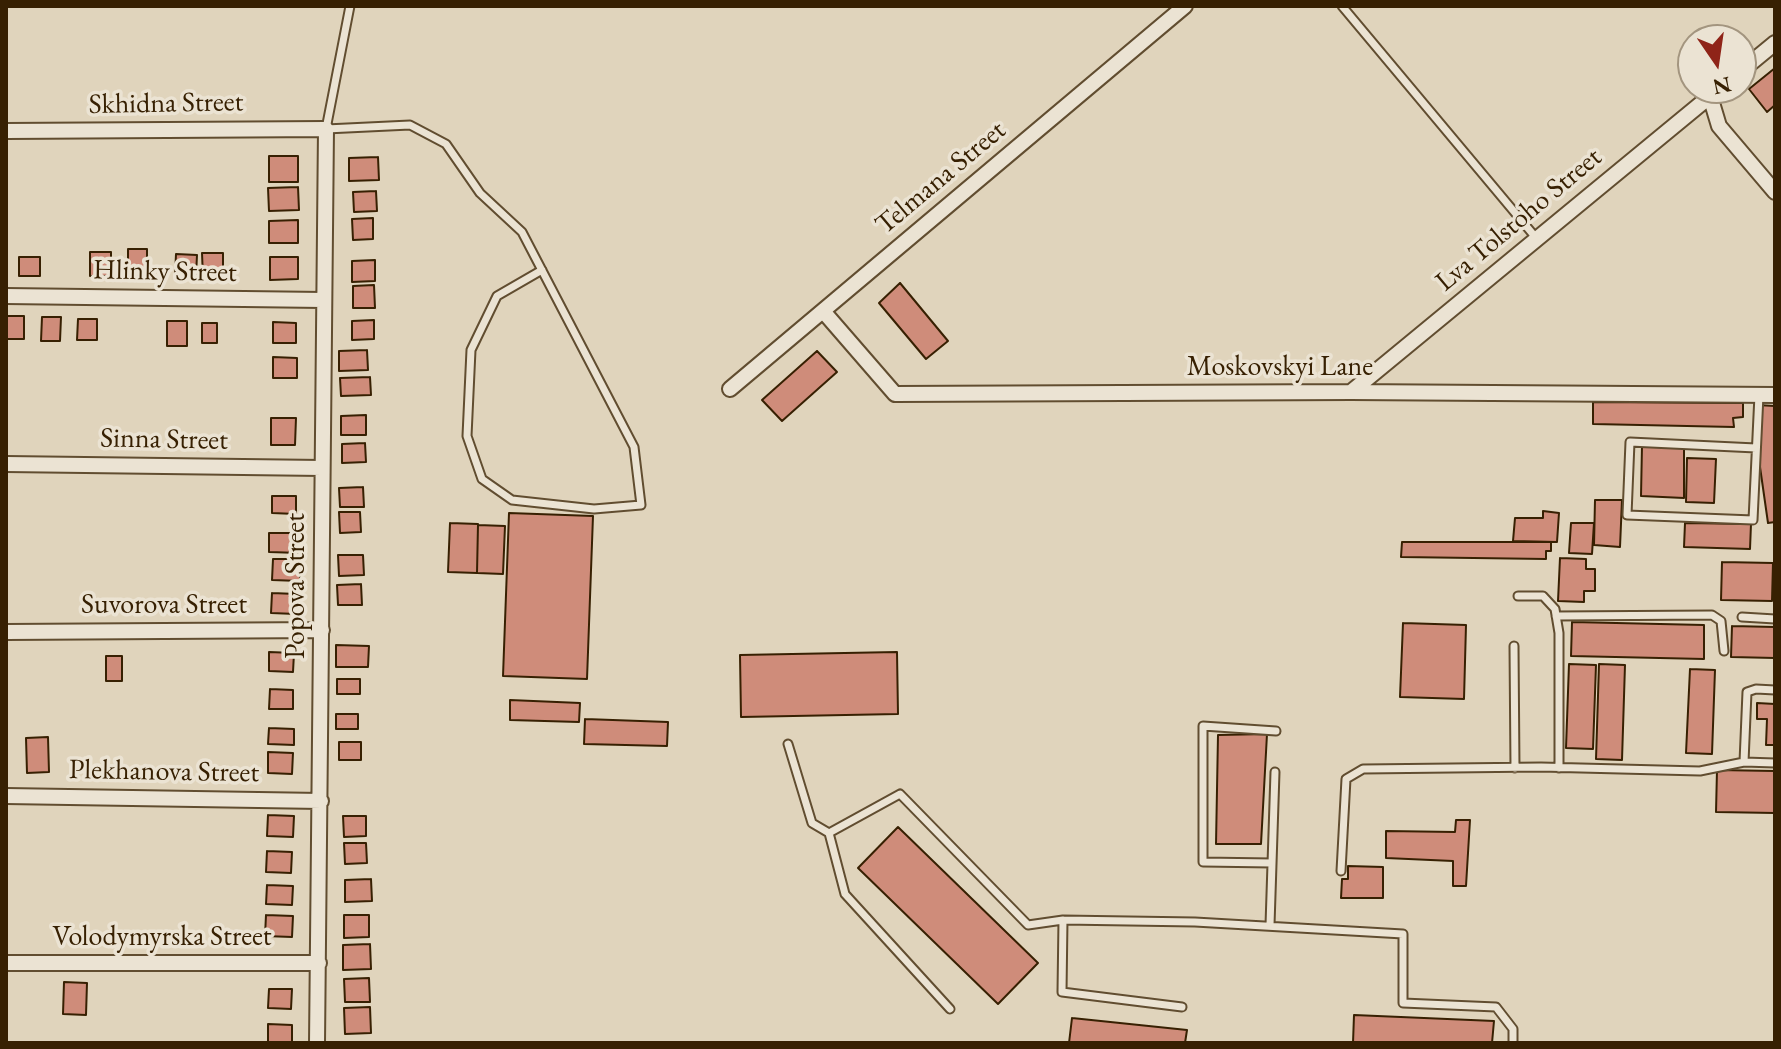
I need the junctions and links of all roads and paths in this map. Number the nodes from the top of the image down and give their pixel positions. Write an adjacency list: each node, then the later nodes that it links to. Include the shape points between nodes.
1 (350, 6): 8 (lane)
2 (1185, 6): 15 (street, Telmana Street)
3 (1342, 6): 11 (lane)
4 (1775, 43): 5 (street)
5 (1757, 58)
6 (1700, 104): 11 (street, Lva Tolstoho Street)
7 (1716, 104): 10 (street, via 1719,126)
8 (326, 129): 9 (street, Skhidna Street); 12 (lane, via 410,125 446,144 480,193 522,232); 14 (street, Popova Street)
9 (6, 131)
10 (1773, 184)
11 (1537, 239): 17 (street, Lva Tolstoho Street)
12 (542, 270): 12 (lane, via 634,447 641,505 594,509 512,500 482,479 467,436 471,350 497,296)
13 (6, 296): 14 (street, Hlinky Street)
14 (323, 300): 22 (street, Popova Street)
15 (823, 311): 16 (street, Telmana Street); 17 (street, Moskovskyi Lane, via 895,394)
16 (730, 389)
17 (1351, 392): 18 (street, Moskovskyi Lane)
18 (1759, 395): 19 (street, Moskovskyi Lane); 20 (lane)
19 (1775, 395)
20 (1756, 448): 20 (lane, via 1753,520 1627,515 1630,442)
21 (6, 464): 22 (street, Sinna Street)
22 (322, 468): 27 (street, Popova Street)
23 (1518, 596): 24 (lane, via 1543,596)
24 (1556, 616): 30 (lane, via 1712,615 1721,621); 37 (lane)
25 (1742, 617): 26 (lane)
26 (1775, 619)
27 (322, 630): 28 (street, Suvorova Street); 40 (street, Popova Street)
28 (6, 632)
29 (1514, 646): 36 (lane)
30 (1724, 651)
31 (1775, 690): 34 (lane, via 1747,692)
32 (1276, 731): 42 (lane, via 1203,726 1203,862)
33 (788, 744): 41 (lane, via 812,823)
34 (1744, 762): 35 (lane); 37 (lane, via 1700,771)
35 (1775, 763)
36 (1515, 768): 37 (lane); 43 (lane, via 1363,769 1346,779)
37 (1559, 768)
38 (1275, 772): 42 (lane)
39 (6, 796): 40 (street, Plekhanova Street)
40 (321, 801): 47 (street, Popova Street)
41 (829, 833): 44 (lane, via 900,794 1028,925); 49 (lane, via 845,894)
42 (1272, 863): 45 (lane)
43 (1341, 871)
44 (1063, 920): 45 (lane); 48 (lane, via 1062,992)
45 (1270, 925): 51 (lane, via 1403,934 1403,1003 1496,1007 1513,1029)
46 (6, 963): 47 (street, Volodymyrska Street)
47 (319, 963): 50 (street, Popova Street)
48 (1182, 1007)
49 (950, 1009)
50 (317, 1043)
51 (1513, 1043)

